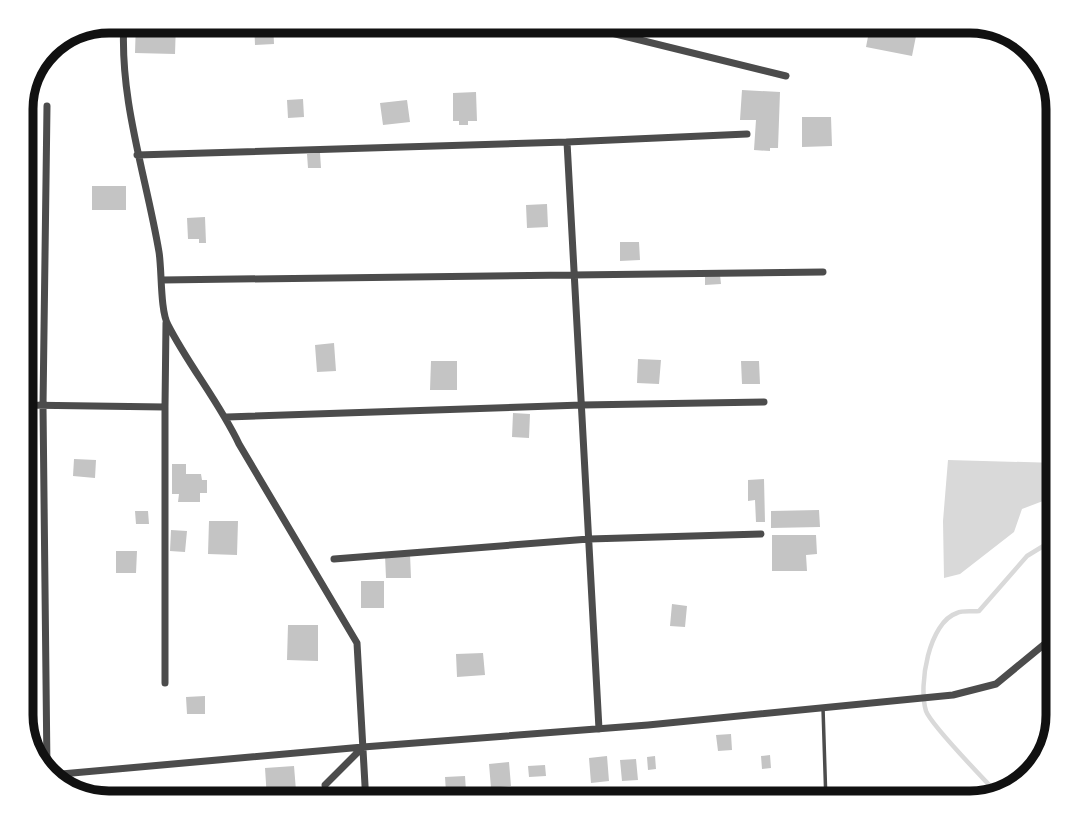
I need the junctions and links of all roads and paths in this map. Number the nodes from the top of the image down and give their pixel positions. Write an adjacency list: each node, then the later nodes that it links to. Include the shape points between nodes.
1 (123, 33): 7 (street)
2 (612, 33): 3 (street)
3 (786, 76)
4 (47, 106): 15 (street)
5 (747, 134): 6 (street)
6 (567, 142): 7 (street); 9 (street)
7 (137, 155): 10 (street)
8 (823, 272): 9 (street)
9 (575, 275): 10 (street); 13 (street)
10 (162, 280): 11 (street)
11 (166, 322): 16 (street); 17 (street)
12 (764, 402): 13 (street)
13 (582, 405): 17 (street); 19 (street)
14 (33, 406): 15 (street)
15 (43, 407): 16 (street); 26 (street)
16 (165, 407): 22 (street)
17 (227, 417): 25 (street, via 357,643)
18 (761, 534): 19 (street)
19 (589, 539): 20 (street); 24 (street)
20 (334, 559)
21 (1046, 643): 23 (street, via 996,684 953,695)
22 (165, 683)
23 (823, 708): 24 (street); 30 (lane)
24 (599, 729): 25 (street)
25 (363, 747): 27 (street); 28 (street, via 326,785); 29 (street)
26 (47, 758)
27 (62, 774)
28 (327, 791)
29 (365, 791)
30 (825, 791)

